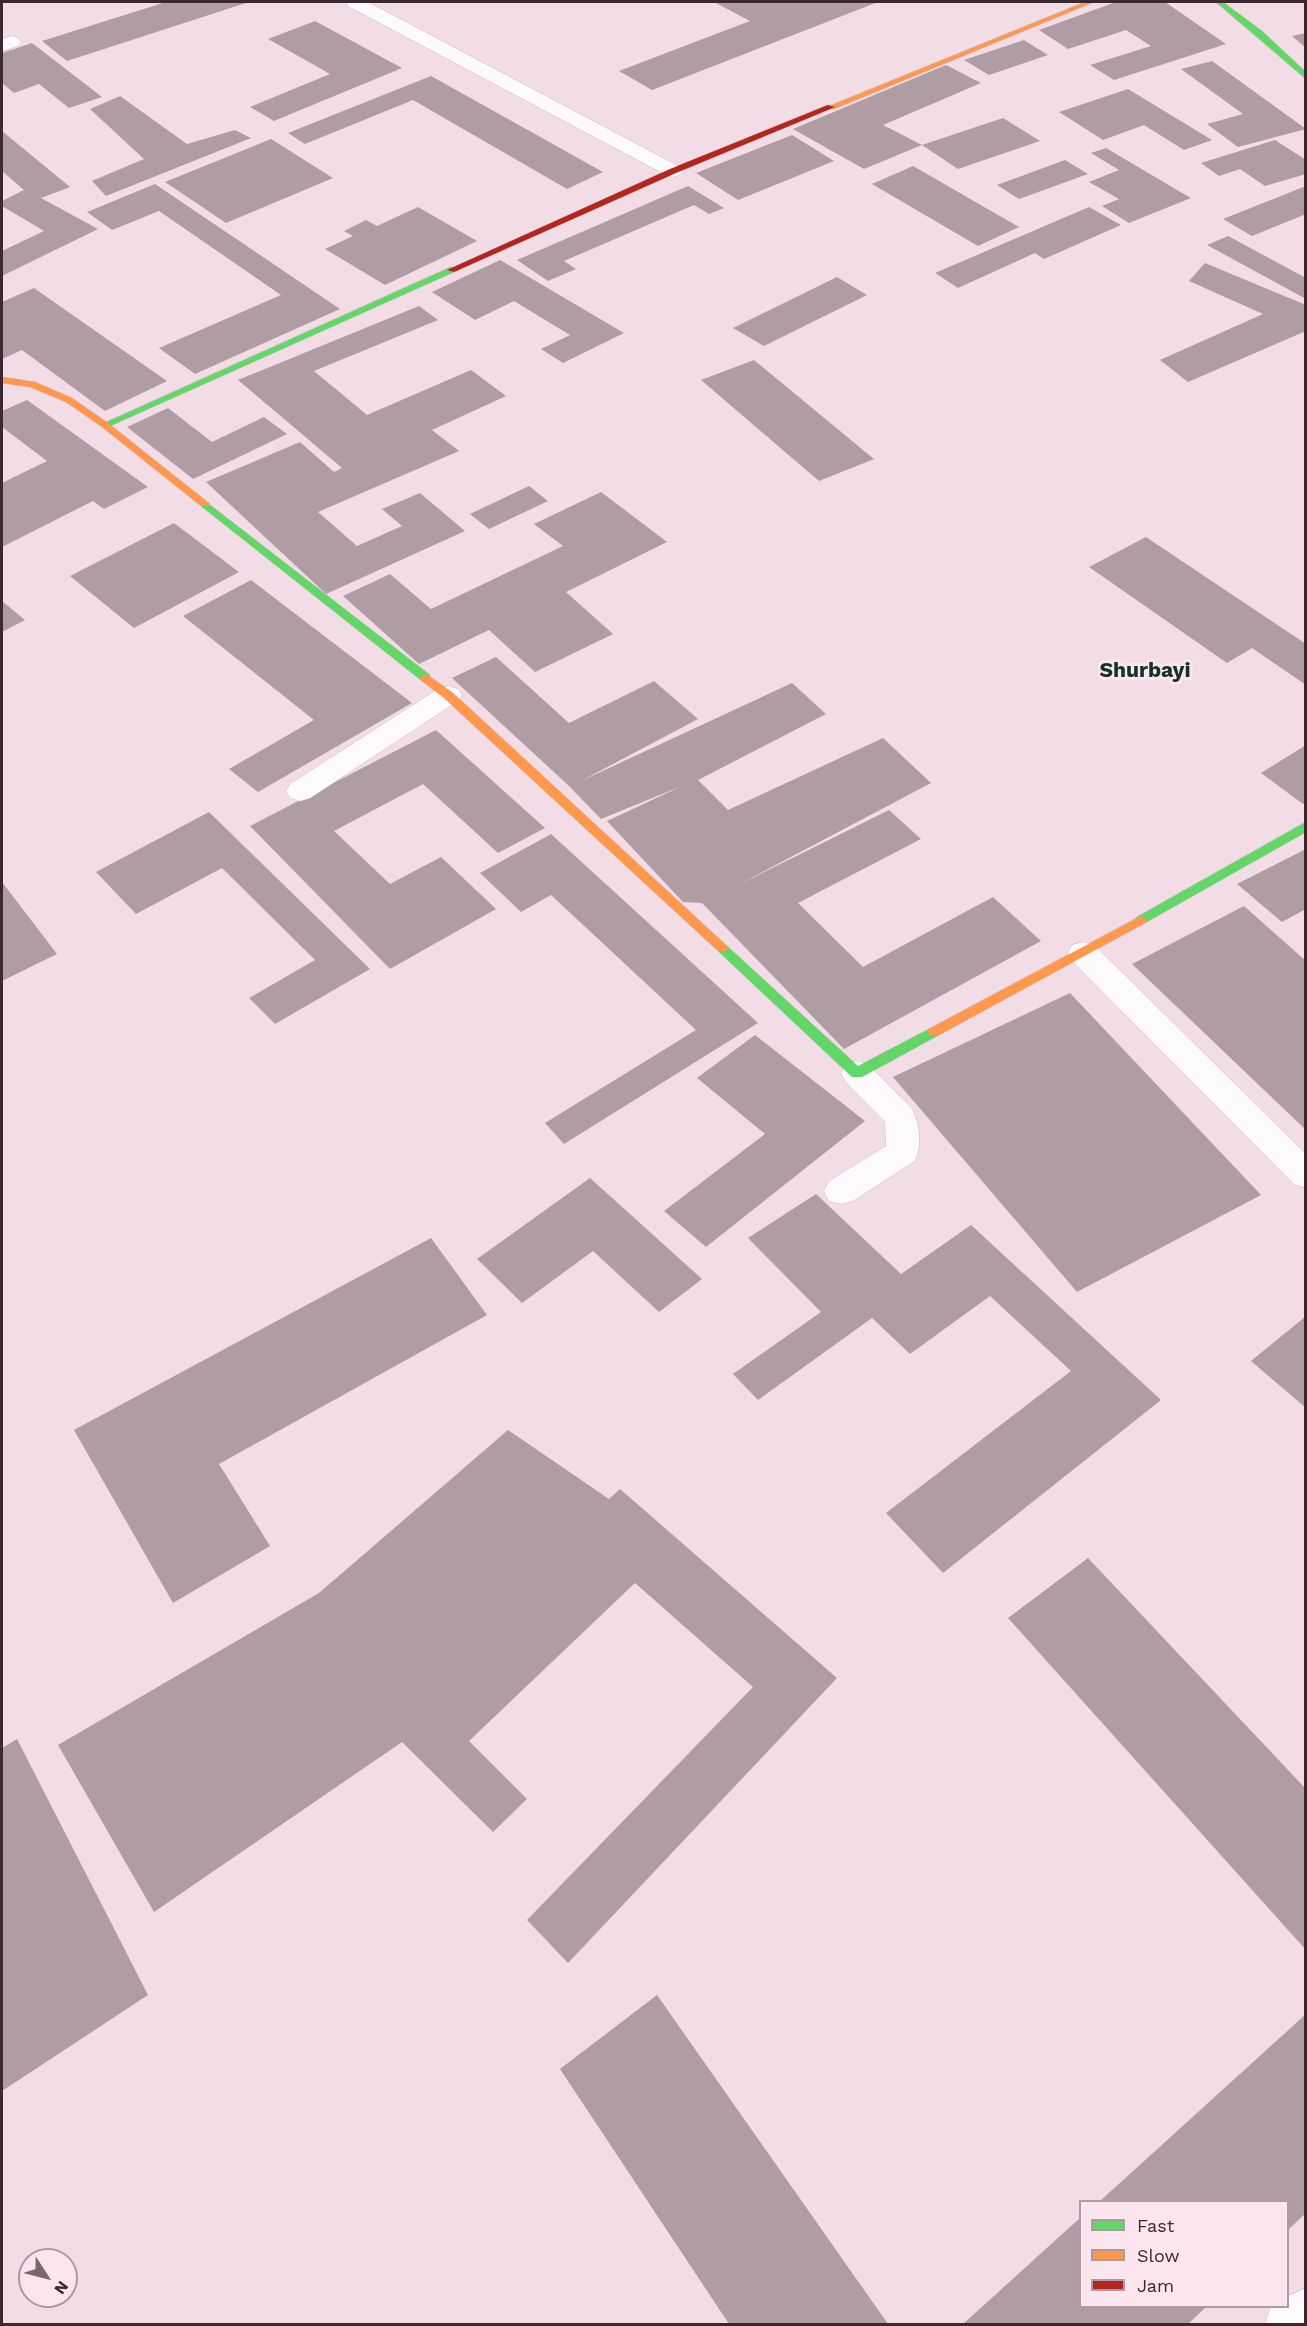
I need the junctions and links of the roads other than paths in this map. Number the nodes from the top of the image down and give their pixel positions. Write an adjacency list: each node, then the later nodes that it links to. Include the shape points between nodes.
1 (355, 2): 5 (street)
2 (1090, 2): 5 (street)
3 (1219, 2): 4 (street)
4 (1305, 77)
5 (673, 171): 7 (street)
6 (2, 380): 7 (street, via 25,381 66,396)
7 (105, 425): 8 (street)
8 (448, 694): 9 (street); 12 (street)
9 (300, 791)
10 (1305, 826): 11 (street)
11 (1083, 953): 12 (street); 13 (street)
12 (857, 1073): 14 (street, via 901,1118 903,1152)
13 (1305, 1175)
14 (841, 1191)
15 (1305, 2311): 16 (street)
16 (1288, 2325)

